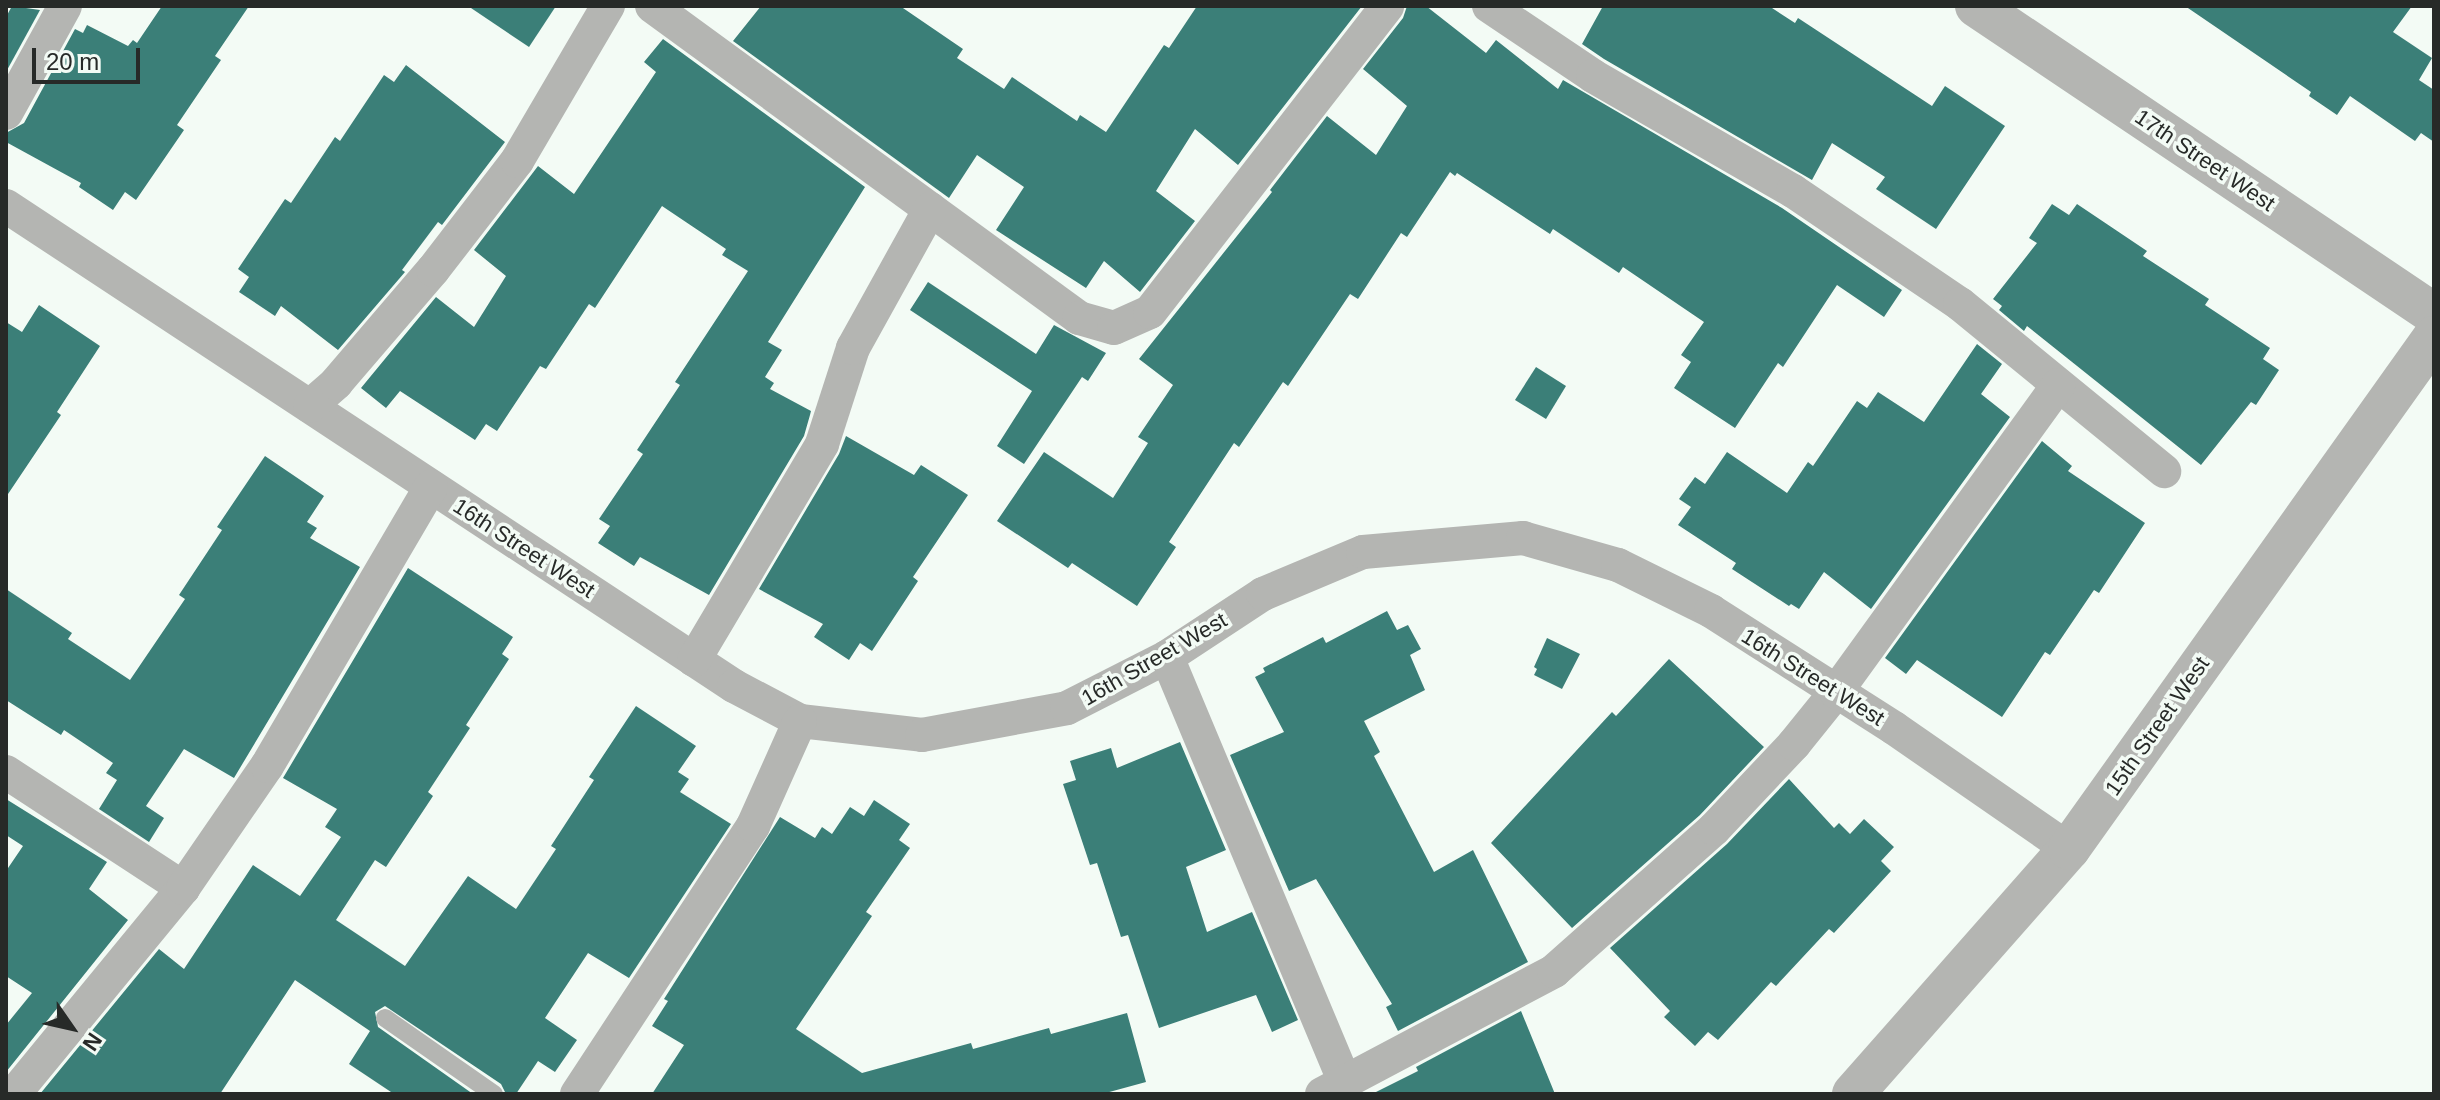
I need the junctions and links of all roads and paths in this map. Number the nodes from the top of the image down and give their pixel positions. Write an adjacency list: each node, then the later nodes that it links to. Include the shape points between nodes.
1 (65, 6): 7 (street)
2 (608, 6): 13 (street, via 517,161 433,270)
3 (652, 6): 9 (street)
4 (1387, 6): 9 (street, via 1150,312 1114,328 1079,318)
5 (1489, 6): 12 (street, via 1593,76 1793,191 1960,304)
6 (1976, 6): 10 (street, 17th Street West)
7 (6, 113)
8 (6, 206): 13 (street, 16th Street West)
9 (930, 209): 17 (street, via 853,348 822,444)
10 (2434, 314)
11 (2434, 337): 21 (street, 15th Street West)
12 (2058, 385): 14 (street); 18 (street)
13 (310, 406): 15 (street, 16th Street West)
14 (2164, 471)
15 (431, 486): 17 (street, 16th Street West); 22 (street, via 267,766)
16 (1167, 657): 18 (street, 16th Street West, via 1263,594 1363,552 1523,538 1618,565 1711,611); 19 (street, 16th Street West, via 1067,708 922,735); 24 (street)
17 (694, 660): 19 (street, 16th Street West)
18 (1836, 692): 21 (street, 16th Street West); 24 (street, via 1714,829 1554,971)
19 (800, 721): 25 (street, via 753,826)
20 (6, 772): 22 (street)
21 (2069, 849): 28 (street, 15th Street West)
22 (183, 888): 26 (street)
23 (385, 1018): 27 (lane)
24 (1333, 1088)
25 (586, 1091)
26 (14, 1094)
27 (494, 1094)
28 (1853, 1094)

